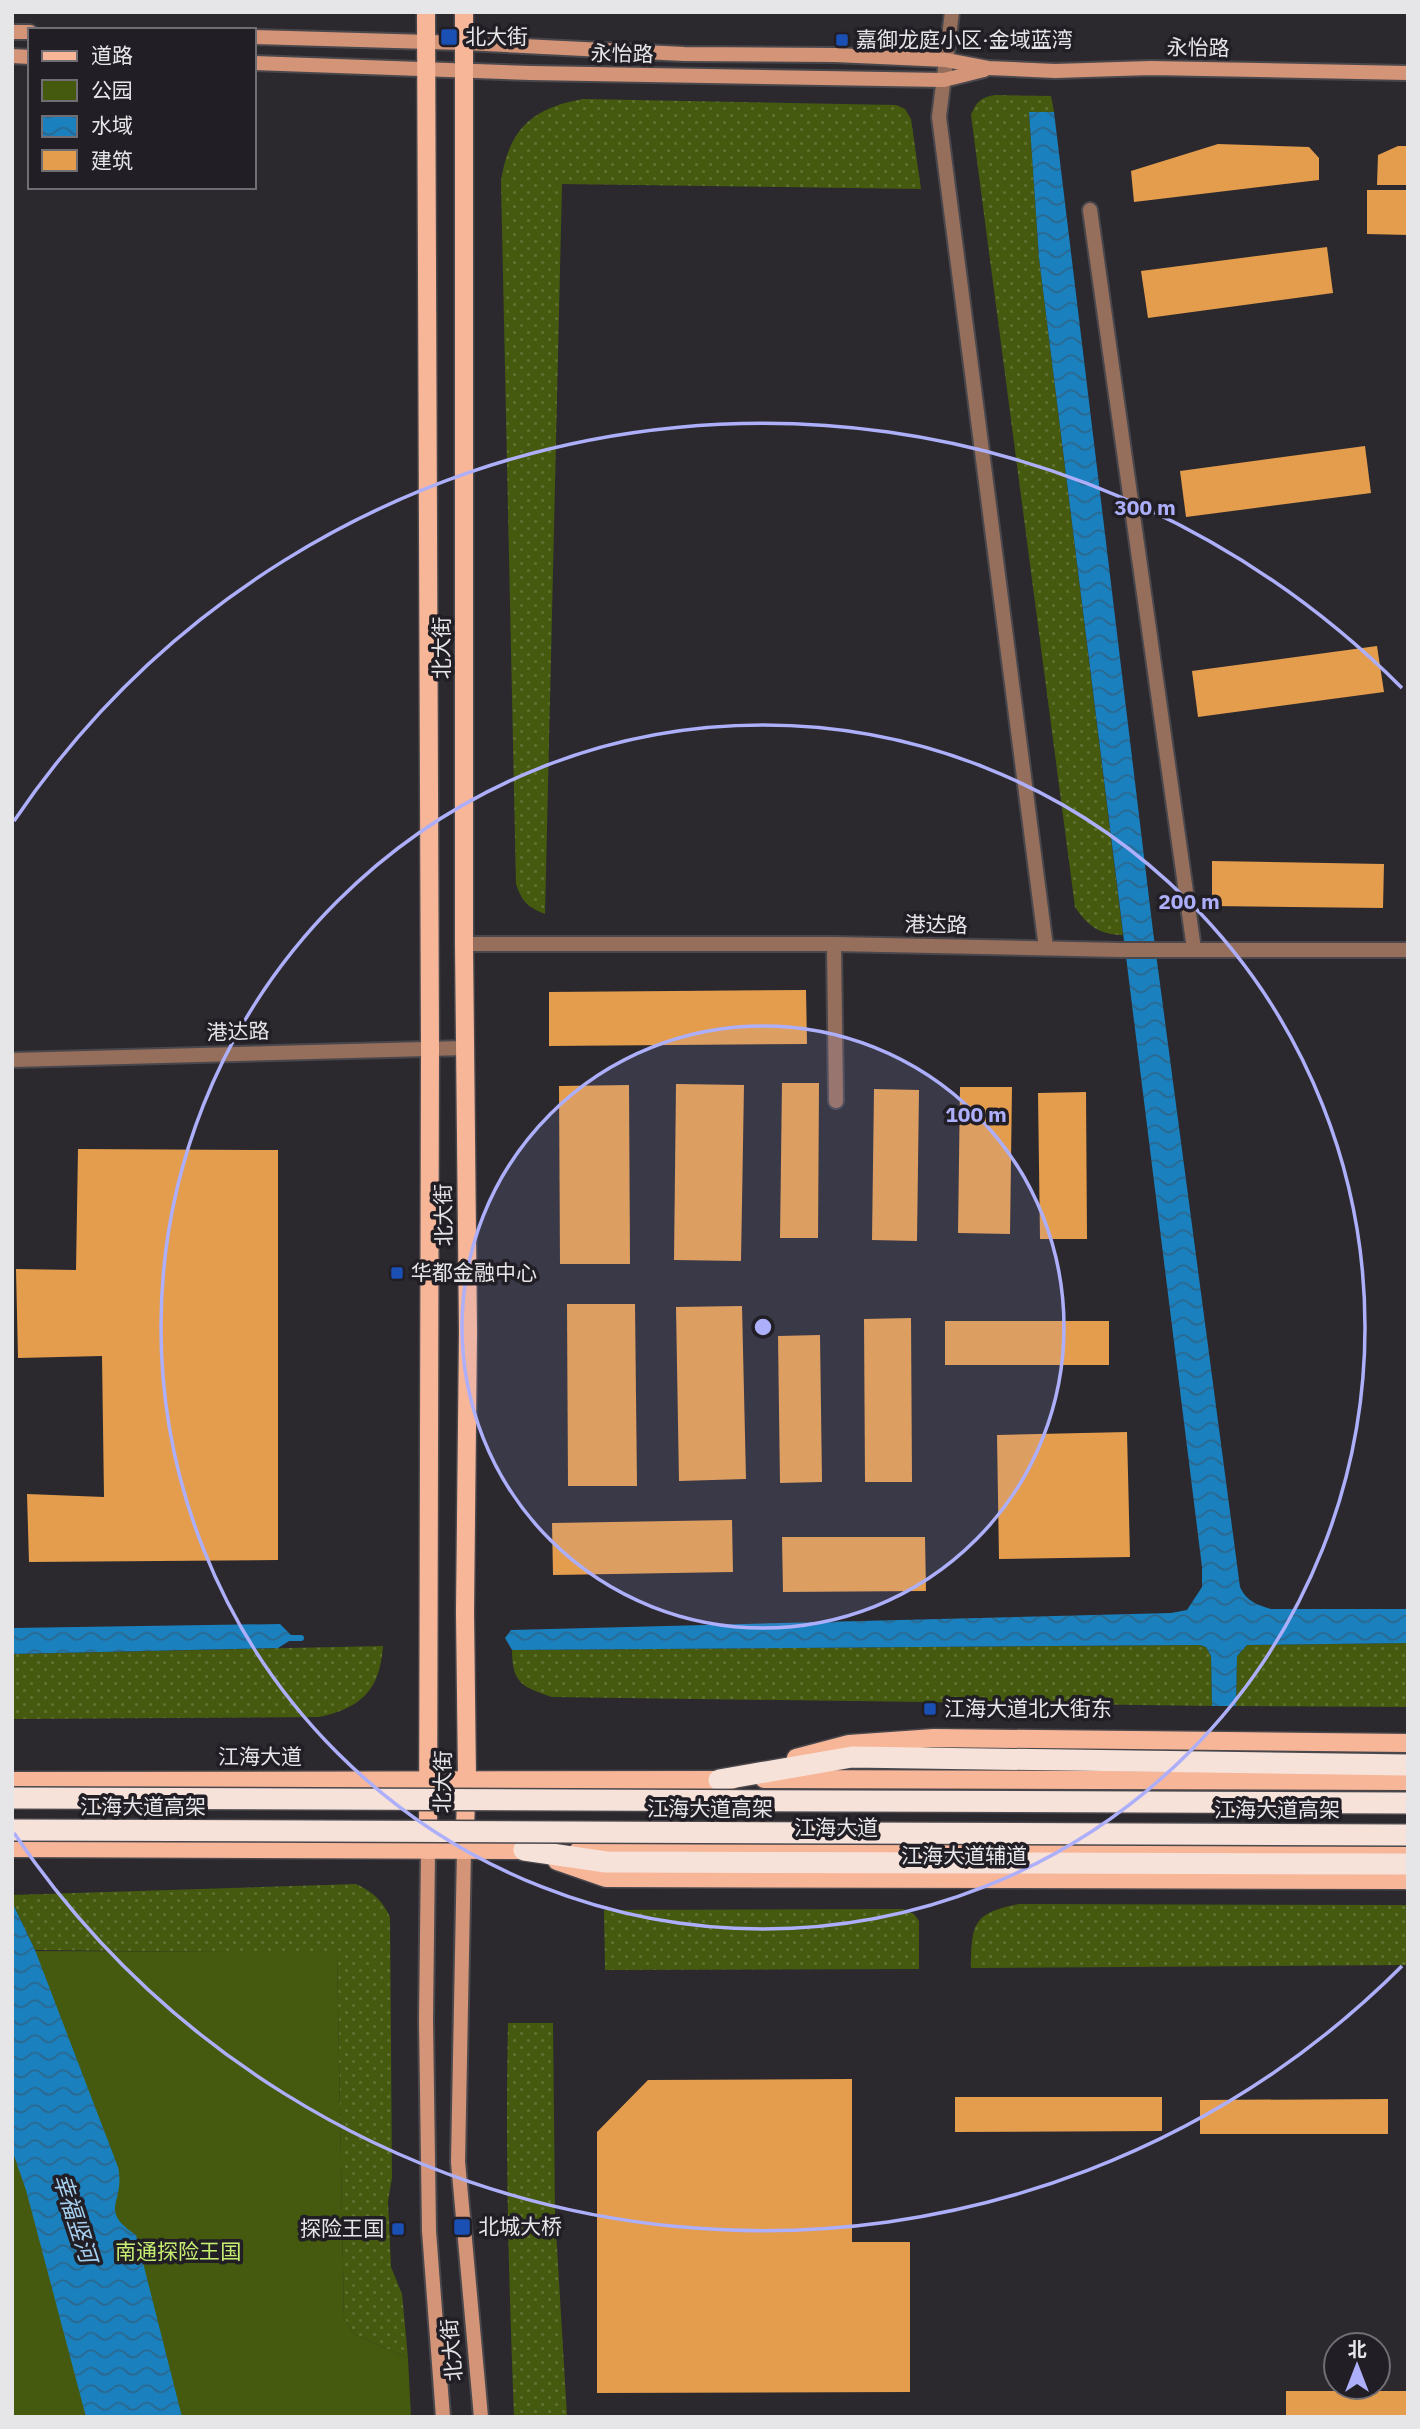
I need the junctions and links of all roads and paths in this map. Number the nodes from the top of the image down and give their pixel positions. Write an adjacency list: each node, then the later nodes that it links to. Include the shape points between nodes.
1 (426, 12): 5 (main road, 北大街)
2 (464, 12): 6 (main road, 北大街)
3 (952, 12): 7 (street)
4 (256, 37): 5 (street, 永怡路)
5 (426, 42): 6 (street, 永怡路); 18 (main road, 北大街)
6 (465, 43): 7 (street, 永怡路); 13 (main road, 北大街)
7 (946, 60): 9 (street, 永怡路); 11 (street)
8 (256, 63): 11 (street, 永怡路)
9 (988, 68): 10 (street, 永怡路); 11 (street, 永怡路)
10 (1408, 73)
11 (944, 80): 15 (street, via 939,117)
12 (1090, 210): 16 (street)
13 (464, 944): 14 (street, 港达路); 19 (main road, 北大街)
14 (834, 944): 15 (street, 港达路); 21 (street)
15 (1046, 948): 16 (street, 港达路)
16 (1194, 949): 17 (street, 港达路)
17 (1408, 950)
18 (430, 1048): 19 (street, 港达路); 20 (street, 港达路); 25 (main road, 北大街)
19 (465, 1048): 26 (main road, 北大街)
20 (12, 1060)
21 (836, 1101)
22 (1408, 1743): 23 (main road, via 934,1738)
23 (851, 1751): 24 (highway); 27 (highway)
24 (1408, 1765)
25 (427, 1779): 26 (main road, 江海大道); 28 (main road, 江海大道); 35 (main road, 北大街)
26 (467, 1779): 27 (main road, 江海大道); 36 (main road, 北大街)
27 (719, 1780): 29 (main road, 江海大道)
28 (12, 1781)
29 (1408, 1781)
30 (12, 1798): 31 (highway, 江海大道高架, bridge)
31 (1408, 1803)
32 (12, 1830): 33 (highway, 江海大道高架, bridge)
33 (1408, 1835)
34 (12, 1848): 35 (main road, 江海大道)
35 (428, 1850): 36 (main road, 江海大道); 41 (street, 北大街, via 429,2231)
36 (464, 1850): 37 (main road, 江海大道); 42 (street, 北大街, via 458,2162)
37 (524, 1850): 38 (main road, 江海大道); 39 (highway, via 606,1862); 40 (main road, 江海大道辅道, via 607,1878)
38 (1408, 1852)
39 (1408, 1864)
40 (1408, 1880)
41 (443, 2417)
42 (481, 2417)

